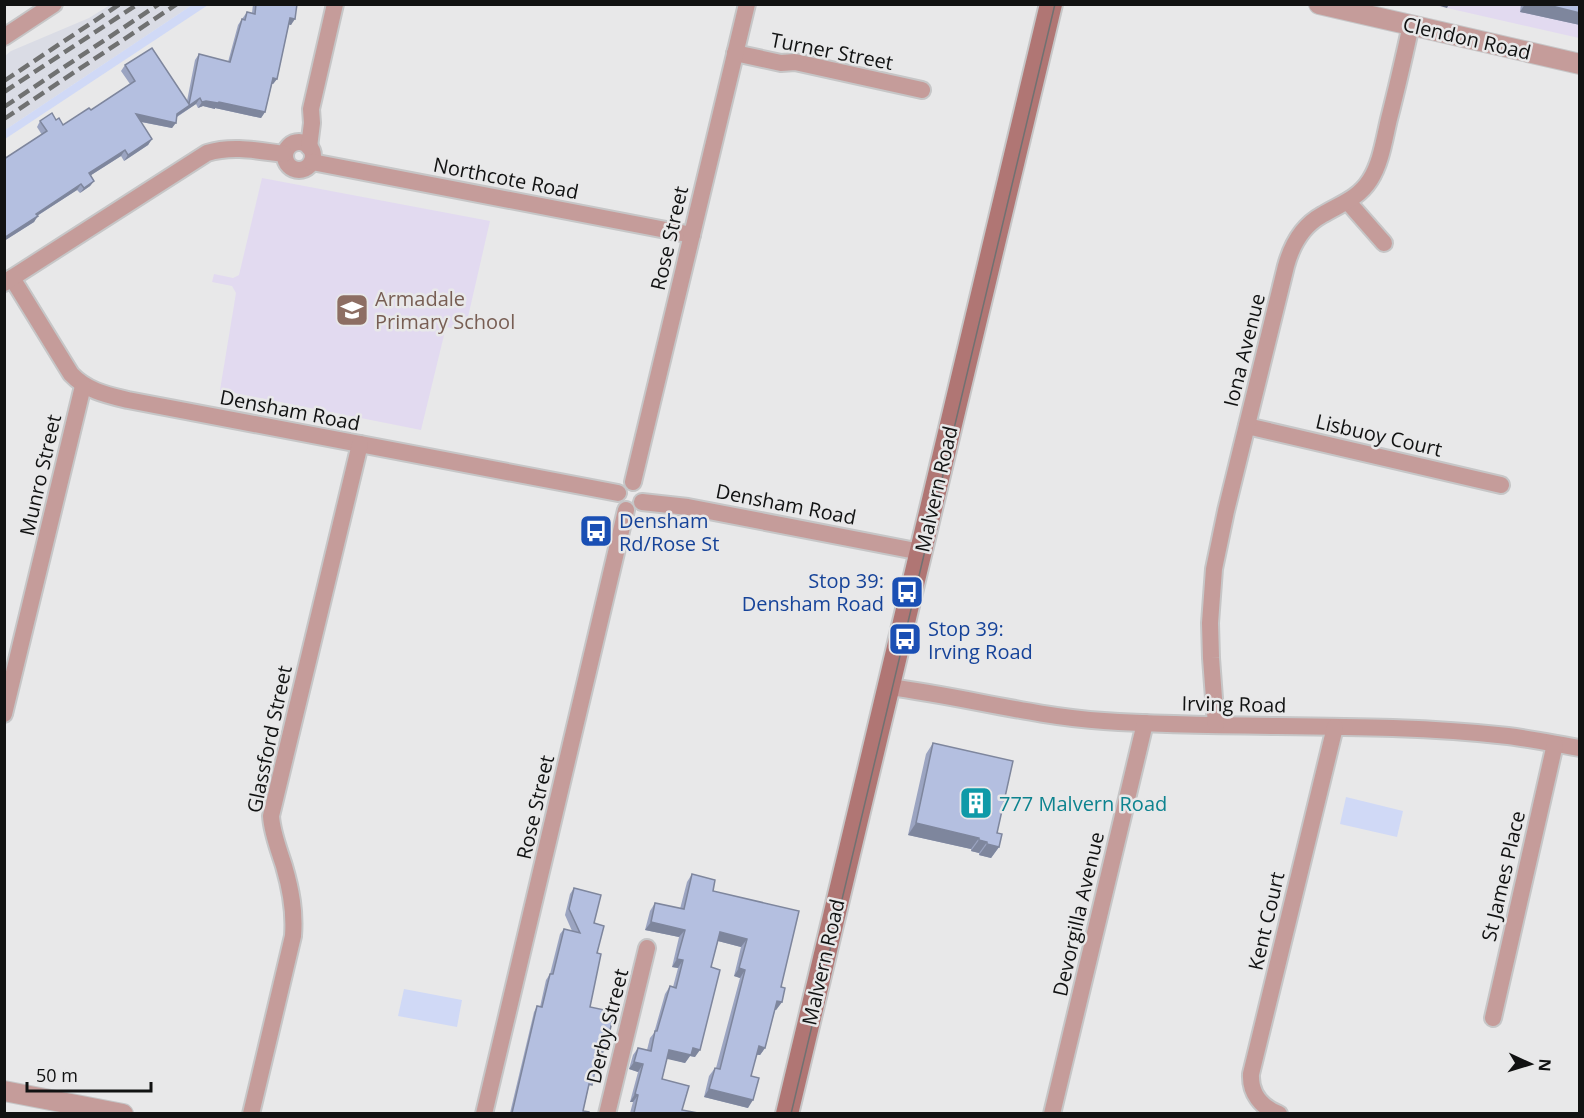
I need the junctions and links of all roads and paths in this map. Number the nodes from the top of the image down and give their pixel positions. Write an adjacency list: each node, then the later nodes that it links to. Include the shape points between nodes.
1 (54, 4): 7 (street)
2 (335, 4): 11 (street, via 311,109 302,121)
3 (747, 4): 8 (street, Rose Street)
4 (1051, 4): 24 (main road, Malvern Road)
5 (1319, 4): 6 (street, Clendon Road)
6 (1412, 26): 9 (street, Clendon Road); 12 (street, Iona Avenue, via 1378,163 1365,187)
7 (4, 37)
8 (735, 53): 10 (street, Turner Street); 13 (street, Rose Street)
9 (1580, 64)
10 (922, 90)
11 (300, 151): 13 (street, Northcote Road); 15 (street, Northcote Road, via 232,148 207,153)
12 (1348, 202): 14 (street); 17 (street, Iona Avenue, via 1314,220 1294,242)
13 (692, 235): 19 (street, Rose Street)
14 (1384, 243)
15 (8, 280): 16 (street, via 63,363)
16 (83, 386): 18 (street, Densham Road, via 128,400); 25 (street, Munro Street)
17 (1247, 426): 20 (street, Lisbuoy Court); 29 (street, Iona Avenue, via 1214,569 1210,623)
18 (360, 444): 21 (street, Densham Road); 37 (street, Glassford Street, via 271,816 290,888 293,936)
19 (633, 482): 21 (street, via 623,484); 22 (street, via 641,488)
20 (1502, 484)
21 (618, 494): 23 (street, via 618,504)
22 (642, 502): 23 (street, via 637,508); 24 (street, Densham Road, via 688,507)
23 (626, 510): 38 (street, Rose Street)
24 (921, 552): 26 (main road, Malvern Road)
25 (10, 664): 27 (street, Munro Street)
26 (889, 687): 28 (street, Irving Road, via 1048,714); 40 (main road, Malvern Road)
27 (4, 714)
28 (1144, 723): 29 (street, Irving Road); 41 (street, Devorgilla Avenue)
29 (1216, 725): 30 (street, Irving Road)
30 (1335, 727): 31 (street, Irving Road, via 1458,732); 42 (street, Kent Court, via 1251,1074 1253,1091 1260,1102)
31 (1555, 744): 32 (street, Irving Road); 34 (street, St James Place)
32 (1580, 748)
33 (647, 948): 39 (street, Derby Street)
34 (1493, 1018)
35 (4, 1091): 36 (street)
36 (123, 1113)
37 (251, 1113)
38 (484, 1113)
39 (607, 1113)
40 (787, 1113)
41 (1052, 1113)
42 (1279, 1113)

